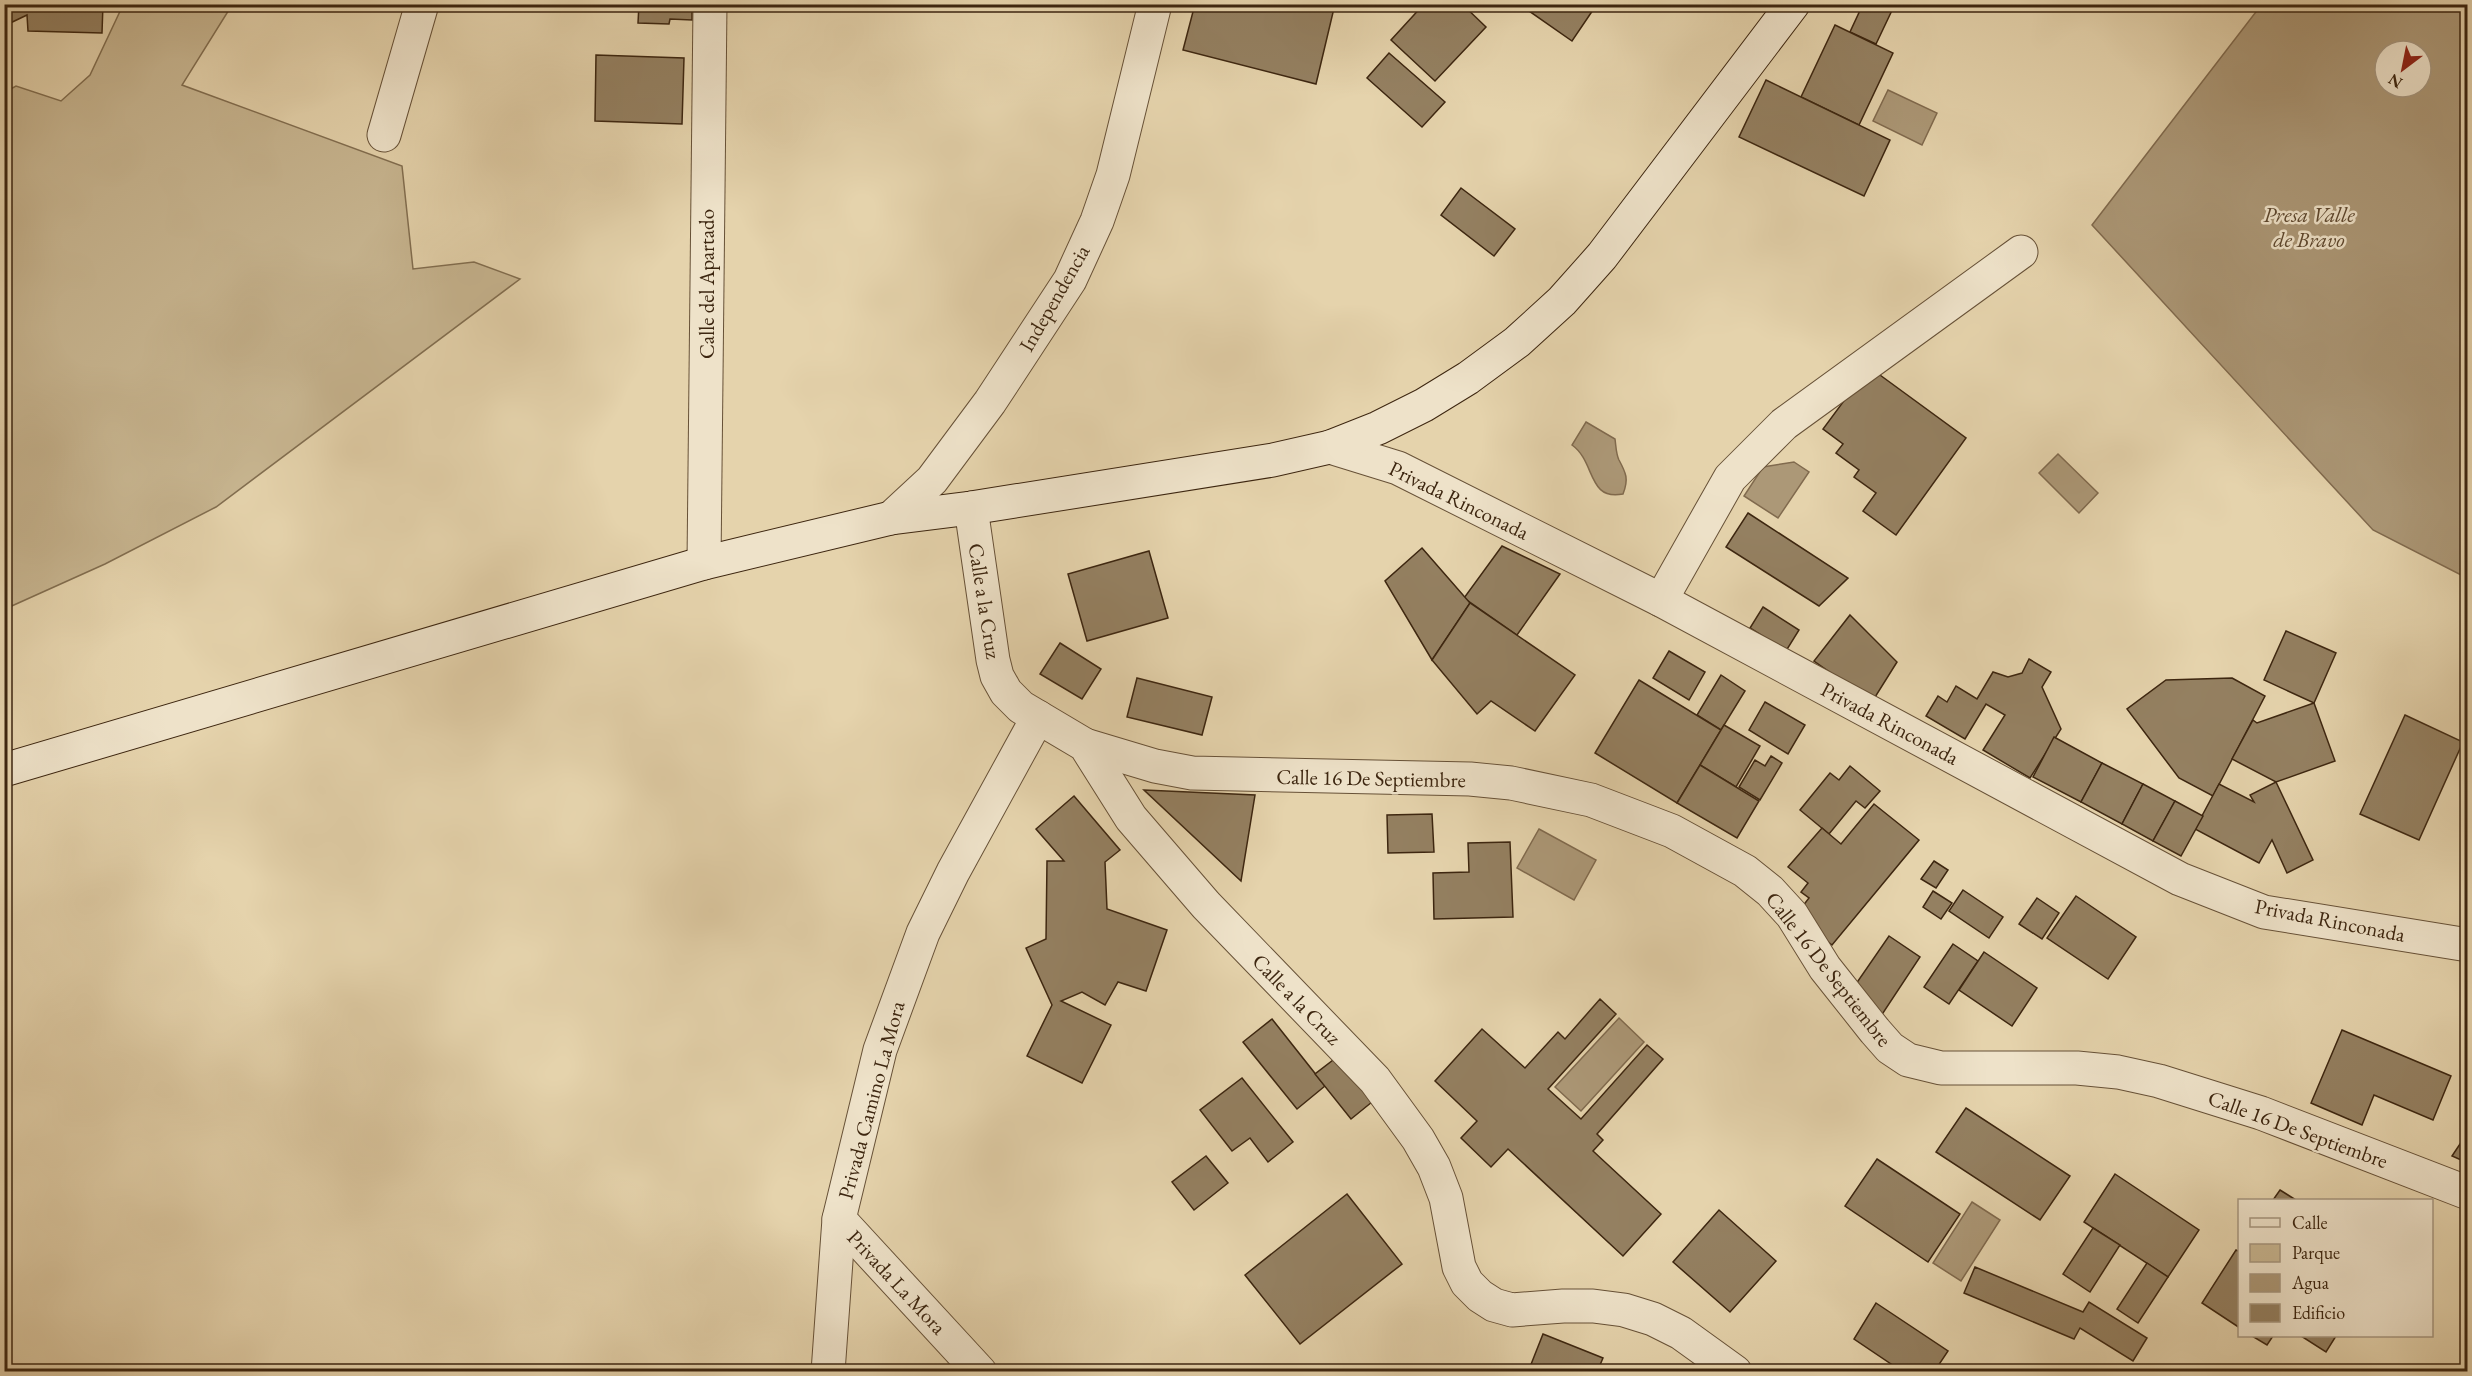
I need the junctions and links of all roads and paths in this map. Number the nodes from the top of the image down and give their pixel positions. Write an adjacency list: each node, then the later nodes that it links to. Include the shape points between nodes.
1 (422, 4): 5 (street)
2 (710, 4): 10 (street, Calle del Apartado)
3 (1155, 4): 9 (street, Independencia, via 1113,175 1097,222 1070,280 984,411 932,480)
4 (1793, 4): 7 (street, via 1602,256 1562,301 1517,342 1468,378 1378,428)
5 (384, 135)
6 (2021, 252): 11 (street, via 1784,424 1730,478)
7 (1330, 447): 8 (street, via 1273,460); 11 (street, Privada Rinconada, via 1398,468)
8 (971, 508): 9 (street); 12 (street, Calle a la Cruz, via 997,676 1021,707)
9 (891, 518): 10 (street)
10 (704, 563): 14 (street)
11 (1661, 600): 15 (street, Privada Rinconada, via 2181,879 2264,912)
12 (1038, 717): 13 (street, Calle a la Cruz); 17 (street, Privada Camino La Mora, via 952,872 898,995 871,1083)
13 (1085, 745): 16 (street, Calle 16 De Septiembre, via 1155,766 1192,772 1470,780 1510,783 1591,800 1672,831 1729,861 1770,891 1792,915 1825,968 1875,1031 1908,1060 1941,1068 2077,1068 2159,1081 2261,1113); 18 (street, Calle a la Cruz, via 1139,827 1206,905 1375,1080 1418,1139 1446,1198 1459,1267 1480,1296 1512,1310 1593,1306 1624,1310 1681,1333)
14 (4, 770)
15 (2468, 945)
16 (2468, 1193)
17 (839, 1219): 19 (street, Privada Camino La Mora); 20 (street, Privada La Mora)
18 (1725, 1368)
19 (828, 1371)
20 (980, 1371)

